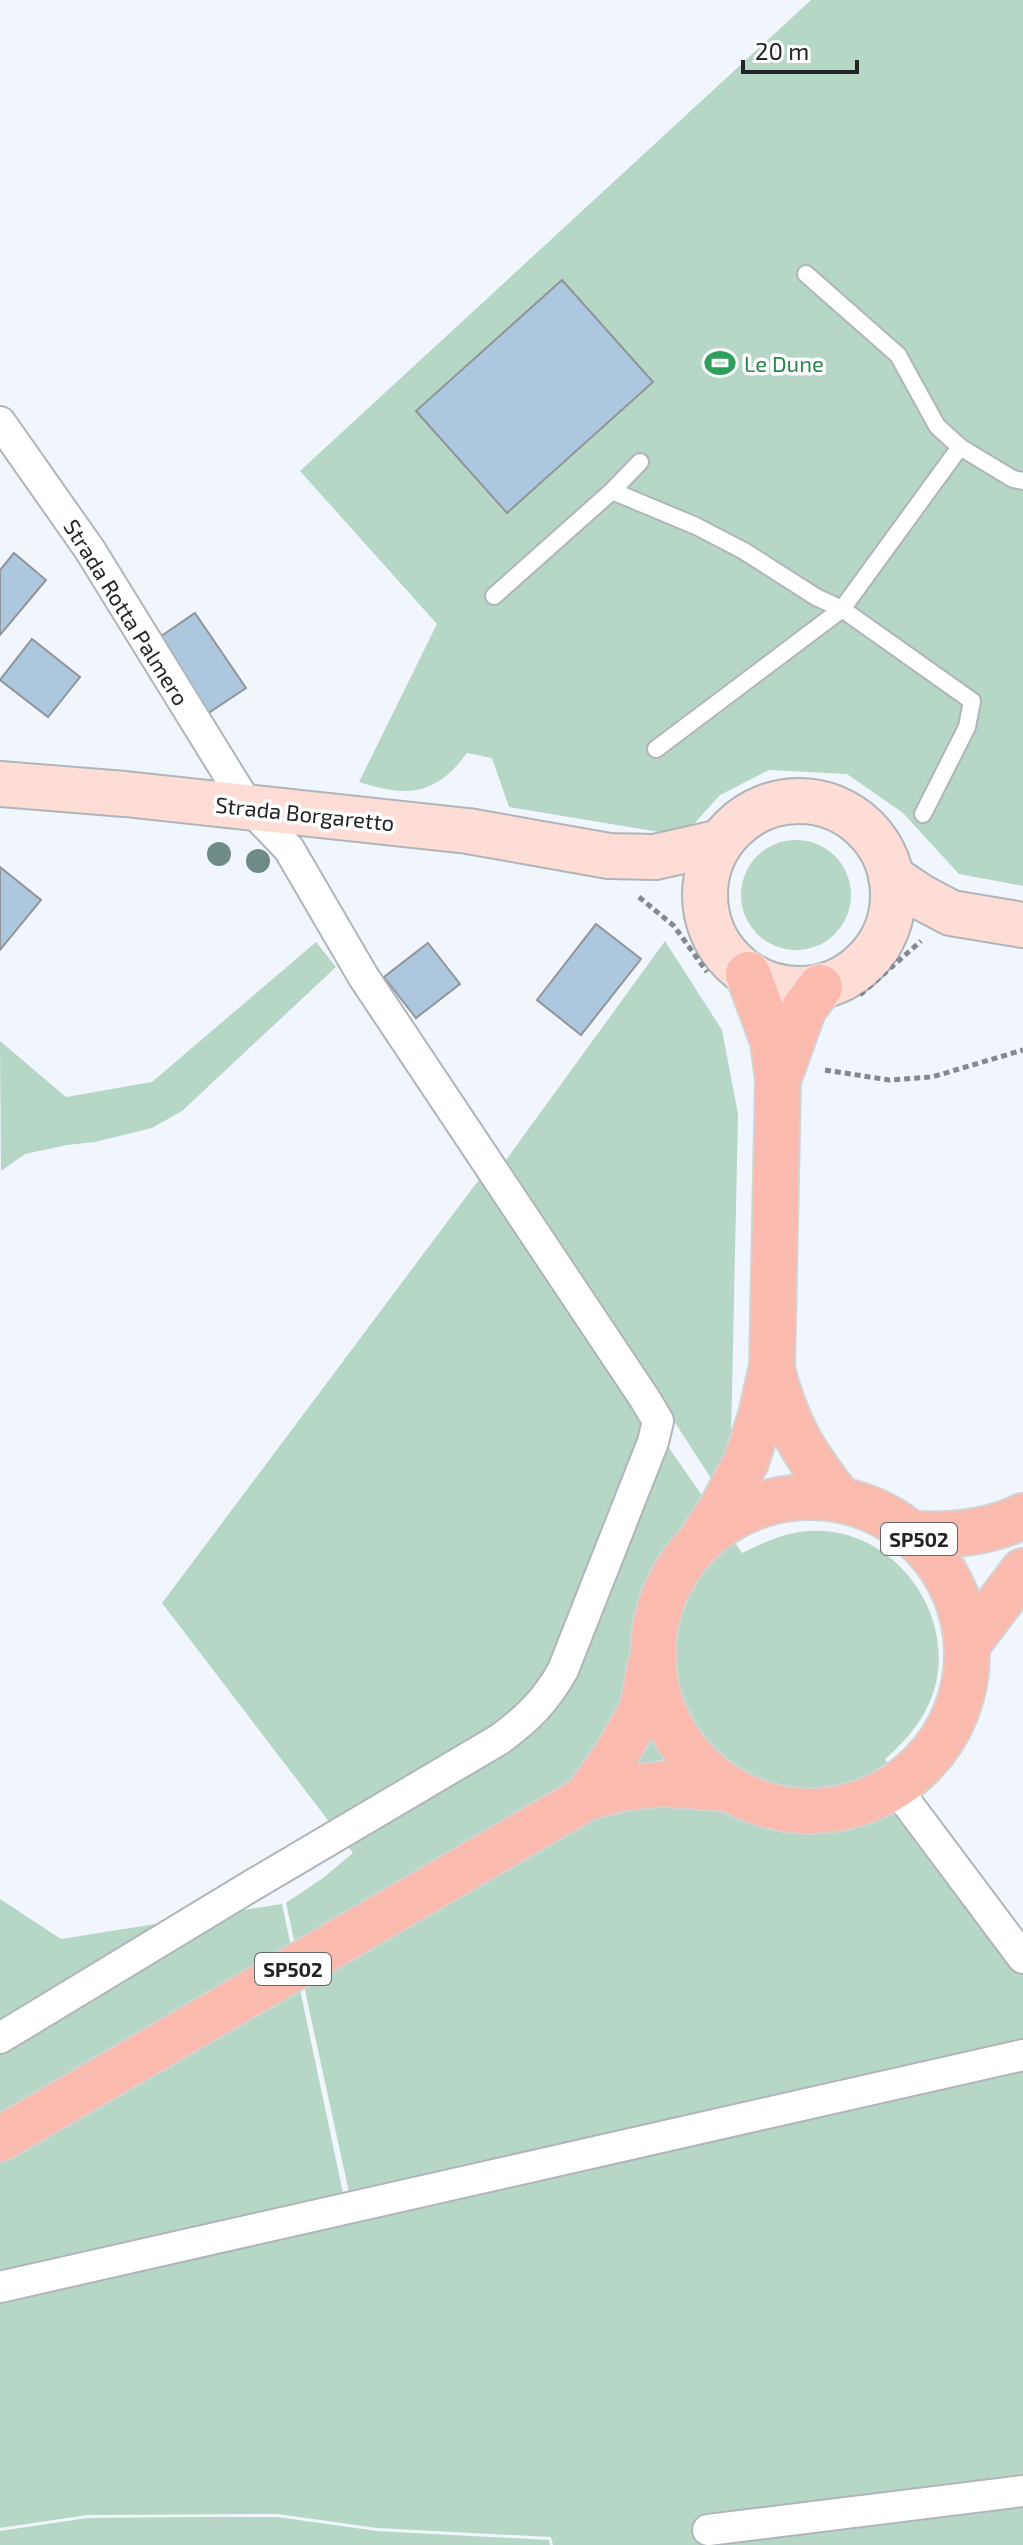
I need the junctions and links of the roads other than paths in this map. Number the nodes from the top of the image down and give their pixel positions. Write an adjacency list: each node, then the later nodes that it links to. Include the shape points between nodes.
1 (806, 274): 3 (lane, via 898,355 937,426)
2 (0, 422): 11 (street, Strada Rotta Palmero, via 90,550)
3 (960, 447): 5 (lane); 8 (lane)
4 (640, 462): 6 (lane)
5 (1023, 481)
6 (612, 491): 7 (lane); 8 (lane, via 696,526)
7 (494, 596)
8 (842, 609): 9 (lane); 12 (lane, via 972,701 967,727)
9 (656, 749)
10 (0, 784): 11 (street, Strada Borgaretto)
11 (248, 806): 14 (street, Strada Borgaretto, via 468,831); 34 (street, Strada Rotta Palmero, via 289,849 363,976 658,1421 563,1670 528,1718)
12 (923, 814)
13 (721, 842): 14 (street, Strada Borgaretto, via 655,857); 15 (street, via 766,806 815,802 848,813 868,831); 16 (street, via 707,874)
14 (609, 856): 16 (street, Strada Borgaretto, via 649,874)
15 (891, 877): 17 (street, via 893,904); 17 (street, via 921,897)
16 (706, 912): 19 (street, via 733,962)
17 (922, 925): 18 (street); 20 (street, via 868,958)
18 (1023, 925)
19 (731, 978): 20 (street); 21 (main road)
20 (837, 993): 21 (main road, via 804,1008)
21 (797, 1075): 22 (main road)
22 (772, 1366): 23 (main road, via 798,1443); 26 (main road, via 746,1462)
23 (839, 1498): 25 (main road, SP502, via 879,1511); 26 (main road, SP502, via 807,1496 747,1509)
24 (1023, 1516): 25 (main road, SP502, via 964,1534)
25 (914, 1534): 28 (main road, SP502, via 942,1565 960,1603)
26 (697, 1545): 29 (main road, SP502, via 673,1577 658,1614)
27 (1023, 1571): 28 (main road)
28 (968, 1644): 30 (main road, SP502, via 965,1686 951,1726 927,1760)
29 (652, 1653): 31 (main road, SP502, via 665,1716 701,1769); 32 (main road, SP502, via 642,1709)
30 (895, 1787): 31 (main road, SP502, via 855,1805 811,1812 767,1806); 33 (street)
31 (727, 1789): 32 (main road, SP502, via 662,1784)
32 (586, 1798): 36 (main road, SP502)
33 (1023, 1958)
34 (0, 2038)
35 (1023, 2055): 37 (street)
36 (0, 2139)
37 (0, 2287)
38 (1023, 2491): 39 (street)
39 (708, 2530)

